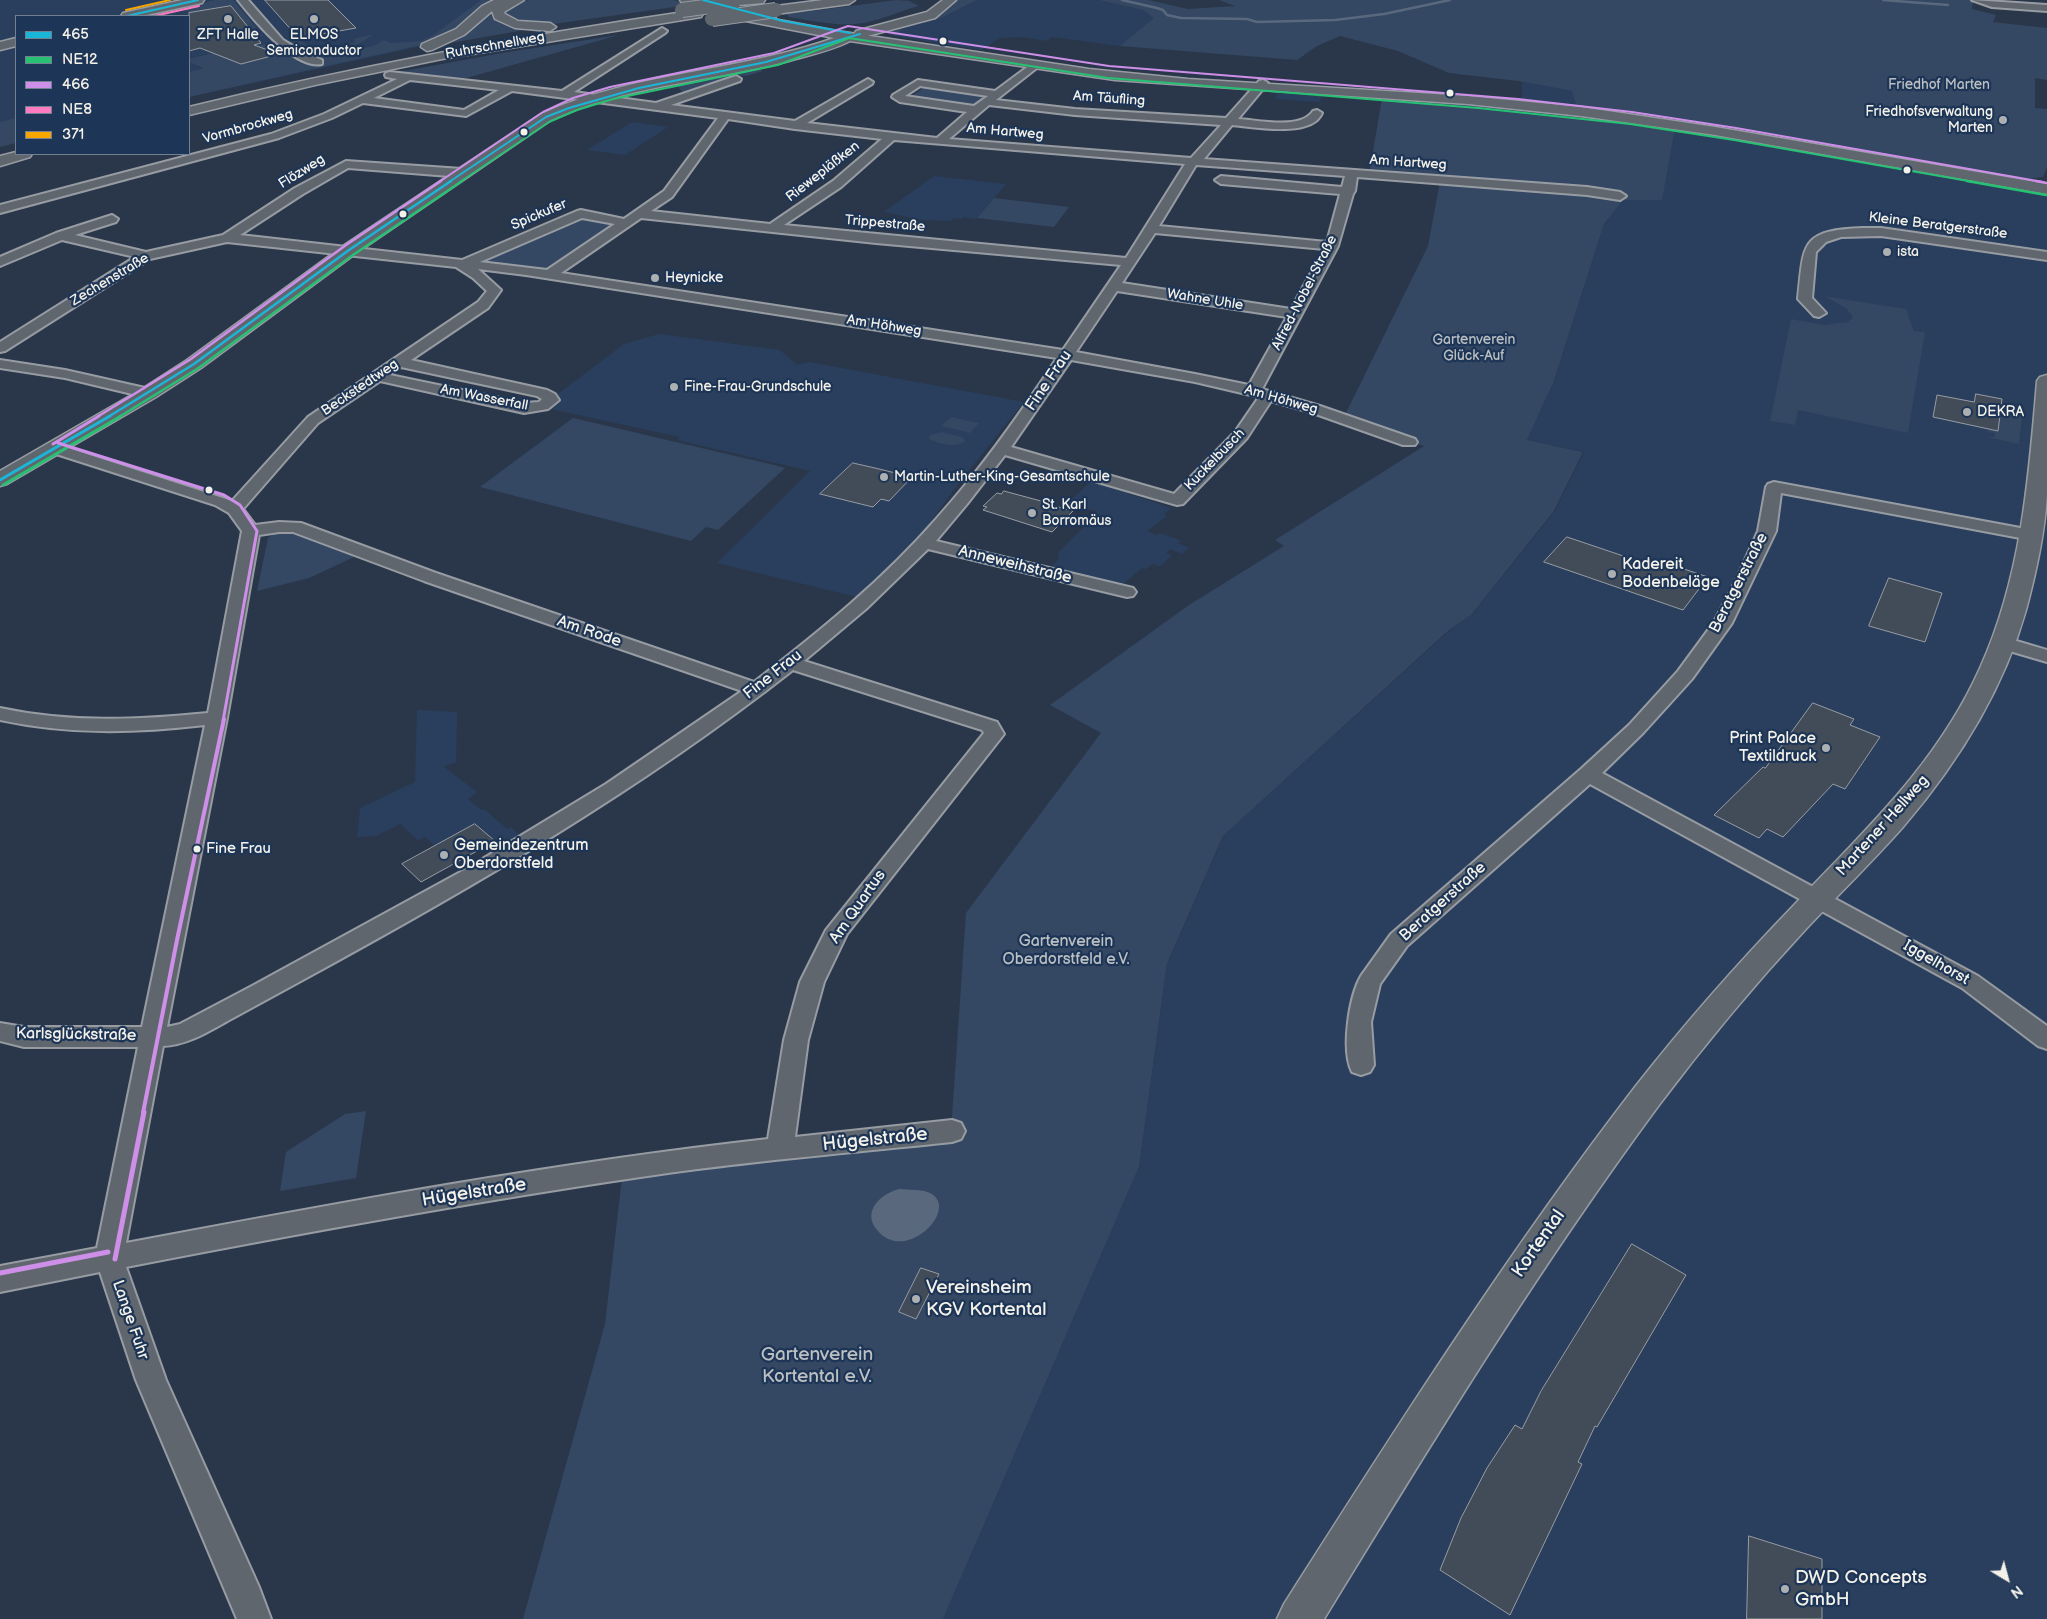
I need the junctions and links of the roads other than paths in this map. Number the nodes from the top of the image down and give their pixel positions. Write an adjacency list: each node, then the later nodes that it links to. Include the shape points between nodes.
1 (198, 0): 14 (main road)
2 (243, 0): 27 (street, via 280,42)
3 (503, 0): 24 (main road, via 486,9 454,36)
4 (518, 0): 15 (main road, via 501,8 499,16 522,25)
5 (703, 0): 19 (main road)
6 (804, 0): 11 (main road, Ruhrschnellweg)
7 (849, 0): 25 (main road, bridge)
8 (950, 0): 16 (main road, via 939,10)
9 (1977, 0): 13 (street)
10 (926, 2): 19 (main road, via 929,8 924,12)
11 (759, 3): 12 (main road, Ruhrschnellweg, bridge); 25 (main road, Ruhrschnellweg)
12 (684, 5): 15 (main road, Ruhrschnellweg); 18 (main road)
13 (2047, 8)
14 (131, 15)
15 (578, 25): 24 (main road, Ruhrschnellweg)
16 (892, 26): 19 (main road); 20 (main road, via 881,30 881,34)
17 (662, 31): 35 (street)
18 (806, 31): 19 (main road); 22 (main road, via 818,38)
19 (848, 35): 20 (main road); 22 (main road); 26 (main road); 28 (main road)
20 (898, 41): 33 (main road, via 1108,72)
21 (15, 42): 23 (main road)
22 (814, 44): 26 (main road)
23 (0, 46)
24 (392, 58): 40 (main road, Ruhrschnellweg)
25 (423, 59): 42 (main road, Ruhrschnellweg)
26 (776, 59): 37 (main road)
27 (318, 62)
28 (1034, 65): 33 (main road, via 1130,78); 36 (street)
29 (390, 75): 30 (street, Am Hartweg)
30 (409, 77): 34 (street, Am Hartweg); 38 (street, Vormbrockweg)
31 (736, 79): 41 (street)
32 (868, 82): 47 (street)
33 (1262, 85): 46 (street, Fine Frau); 58 (main road, via 1526,106 1630,118 1745,135)
34 (510, 88): 35 (street, Am Hartweg); 38 (street, via 466,113)
35 (564, 94): 37 (street, Am Hartweg)
36 (997, 94): 39 (street); 43 (street, via 918,83 897,97)
37 (592, 98): 41 (street, Am Hartweg); 55 (main road, via 546,117)
38 (363, 100): 61 (street, Vormbrockweg, via 275,136)
39 (987, 102): 43 (street); 46 (street, Am Täufling, via 1075,112)
40 (190, 103)
41 (654, 108): 45 (street, Am Hartweg)
42 (190, 110)
43 (976, 110): 49 (street)
44 (1317, 113): 46 (street, via 1315,118 1297,126)
45 (725, 116): 47 (street, Am Hartweg); 62 (street, via 668,194)
46 (1230, 122): 54 (street, Fine Frau)
47 (795, 126): 48 (street, Am Hartweg)
48 (891, 137): 49 (street, Am Hartweg); 65 (street, Riewepläßken, via 837,184)
49 (940, 142): 54 (street, Am Hartweg)
50 (15, 147): 51 (main road)
51 (0, 152)
52 (21, 155): 53 (main road)
53 (0, 160)
54 (1192, 162): 56 (street, Am Hartweg); 66 (street, Fine Frau)
55 (462, 173): 68 (street, Flözweg, via 346,164); 70 (main road)
56 (1352, 174): 59 (street, Alfred-Nobel-Straße); 60 (street, Am Hartweg)
57 (1221, 180): 59 (street)
58 (2047, 189)
59 (1349, 191): 69 (street, Alfred-Nobel-Straße)
60 (1620, 196)
61 (0, 209)
62 (640, 214): 64 (street); 65 (street, Trippestraße)
63 (112, 219): 67 (street)
64 (627, 223): 75 (street, Spickufer, via 581,214); 77 (street)
65 (772, 228): 74 (street, Trippestraße)
66 (1151, 229): 69 (street); 74 (street, Fine Frau)
67 (61, 236): 71 (street); 73 (street)
68 (227, 238): 70 (street, Zechenstraße); 71 (street, Zechenstraße)
69 (1332, 246): 81 (street, Alfred-Nobel-Straße)
70 (349, 250): 75 (street, Am Höhweg); 88 (main road)
71 (146, 256): 82 (street, Zechenstraße)
72 (2047, 256): 80 (street, Kleine Beratgerstraße, via 1881,232 1835,234 1818,241 1809,253 1805,300)
73 (0, 262)
74 (1128, 262): 79 (street, Fine Frau)
75 (460, 263): 76 (street, Am Höhweg); 78 (street)
76 (526, 271): 77 (street, Am Höhweg); 78 (street)
77 (549, 275): 83 (street, Am Höhweg)
78 (490, 284): 84 (street, Beckstedtweg, via 494,290 483,305)
79 (1113, 286): 81 (street, Wahne Uhle); 83 (street, Fine Frau)
80 (1820, 313)
81 (1296, 314): 89 (street, Alfred-Nobel-Straße)
82 (0, 348)
83 (1067, 355): 89 (street, Am Höhweg); 92 (street, Fine Frau)
84 (398, 362): 86 (street, Beckstedtweg); 86 (street, Am Wasserfall, via 542,393 551,400 543,406 524,408)
85 (0, 364): 88 (street, via 65,374)
86 (376, 376): 94 (street, Beckstedtweg, via 313,420)
87 (2047, 381): 96 (main road, Martener Hellweg)
88 (149, 393): 91 (main road)
89 (1260, 393): 90 (street, Am Höhweg); 92 (street, Kuckelbusch, via 1242,435 1177,500)
90 (1409, 442)
91 (56, 449): 93 (main road); 94 (street, via 198,493)
92 (1001, 449): 97 (street, Fine Frau)
93 (0, 480)
94 (235, 509): 95 (street)
95 (251, 531): 102 (street, Am Rode, via 295,527); 104 (street, Lange Fuhr)
96 (2031, 535): 99 (main road, Martener Hellweg); 105 (street, Beratgerstraße, via 1774,486 1767,531 1723,623 1684,675 1636,729)
97 (924, 543): 98 (street, Anneweihstraße, via 1102,593); 101 (street, Fine Frau, via 864,602)
98 (1127, 592)
99 (2003, 643): 100 (street); 106 (main road, Martener Hellweg, via 1971,712 1930,775 1893,820)
100 (2047, 656)
101 (790, 663): 102 (street, Fine Frau); 112 (street, Am Quartus, via 990,726 994,734 851,912 834,938 812,982 796,1040)
102 (756, 689): 108 (street, Fine Frau, via 672,750 565,820 451,887 188,1031)
103 (0, 715): 104 (street, via 103,728)
104 (217, 718): 108 (street, Lange Fuhr)
105 (1588, 774): 106 (street); 110 (street, Beratgerstraße, via 1400,940 1369,982 1359,1022)
106 (1818, 898): 109 (street, Iggelhorst, via 1970,982); 115 (main road, Kortental, via 1684,1050 1583,1182 1494,1310)
107 (0, 1032): 108 (street, Karlsglückstraße, via 24,1037)
108 (153, 1037): 113 (street, Lange Fuhr)
109 (2047, 1039)
110 (1361, 1065)
111 (952, 1131): 112 (street, Hügelstraße)
112 (780, 1150): 113 (street, Hügelstraße, via 626,1168 358,1212)
113 (108, 1258): 114 (street, Hügelstraße); 116 (street, Lange Fuhr, via 151,1380)
114 (0, 1279)
115 (1312, 1615)
116 (254, 1619)

